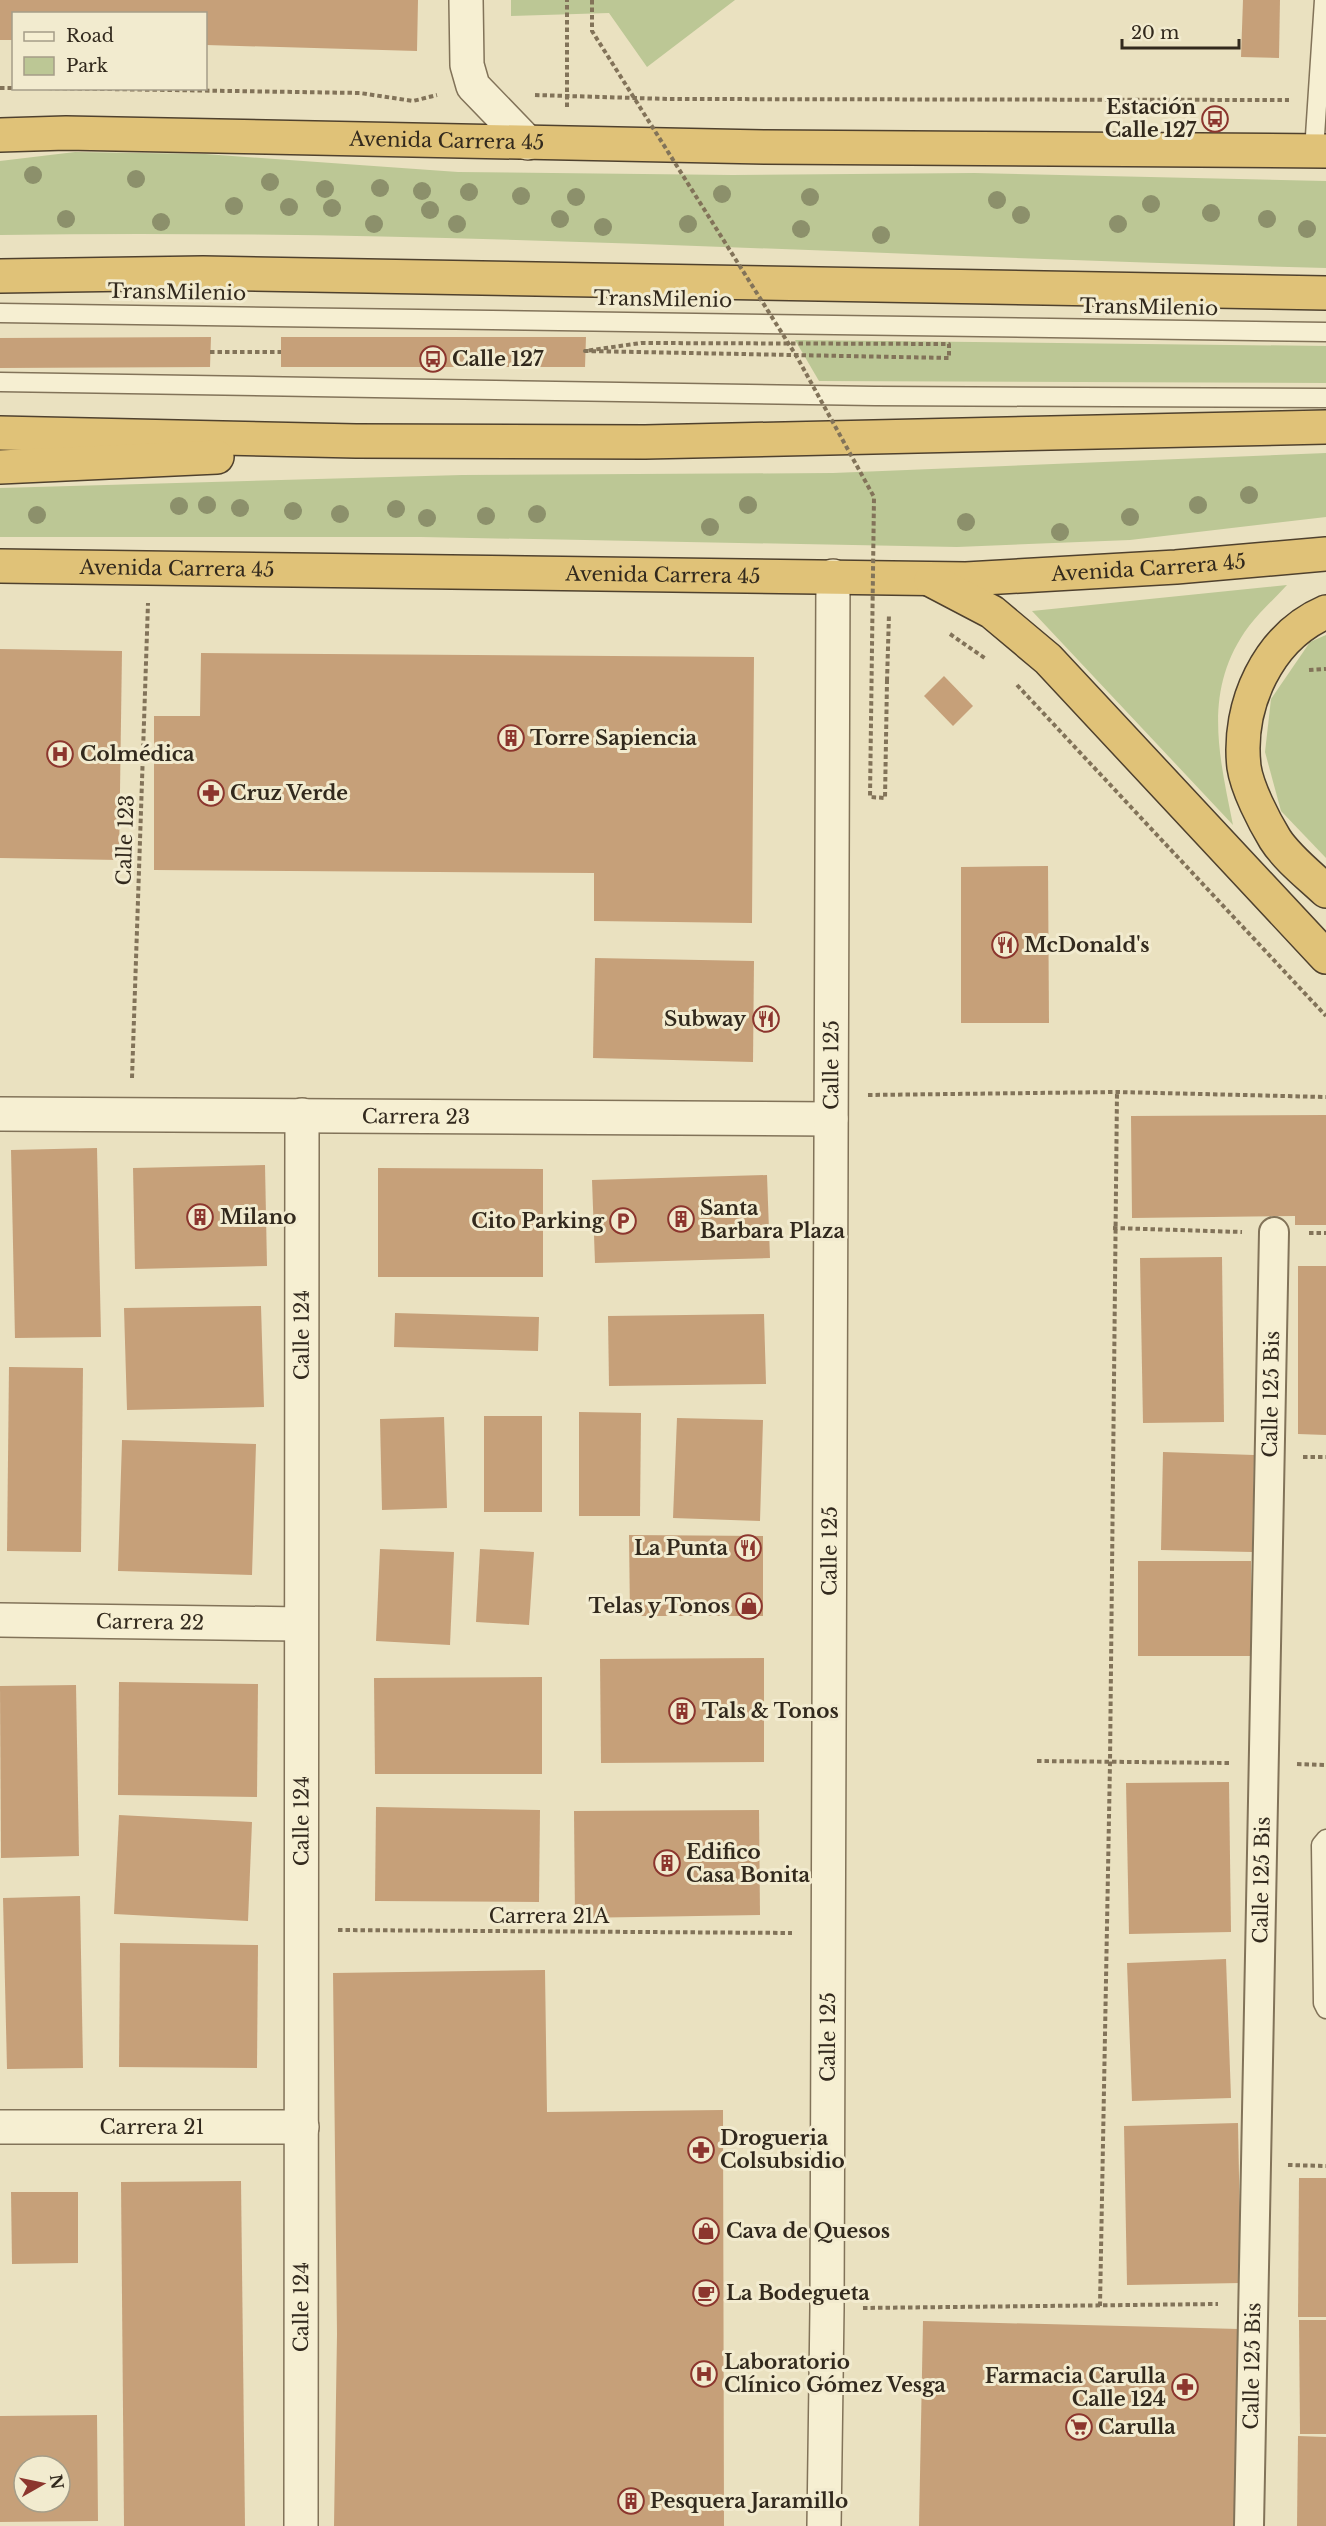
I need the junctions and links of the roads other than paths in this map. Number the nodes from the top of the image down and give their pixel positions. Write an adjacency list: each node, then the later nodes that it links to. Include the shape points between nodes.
1 (466, 0): 7 (street, via 467,65 473,86)
2 (1325, 1): 3 (lane)
3 (1323, 78): 8 (lane, via 1316,100)
4 (42, 134): 5 (highway, Avenida Carrera 45); 6 (highway); 7 (highway, Avenida Carrera 45)
5 (0, 135)
6 (0, 142)
7 (528, 143): 8 (highway, Avenida Carrera 45)
8 (1320, 151)
9 (0, 276): 10 (highway, via 214,273)
10 (1326, 293)
11 (0, 312): 12 (lane, TransMilenio)
12 (1326, 332)
13 (0, 382): 14 (lane, via 875,396)
14 (1326, 398)
15 (1326, 427): 17 (highway, via 681,442)
16 (0, 433): 17 (highway)
17 (356, 441): 18 (highway, via 207,458)
18 (0, 467)
19 (1326, 554): 22 (highway, Avenida Carrera 45, via 1176,567)
20 (0, 566): 21 (highway, Avenida Carrera 45)
21 (833, 576): 22 (highway, Avenida Carrera 45); 28 (street, Calle 125)
22 (927, 578): 25 (highway, via 992,612 1048,659)
23 (1326, 612): 24 (highway, via 1310,619 1278,647 1260,675 1246,717 1244,768 1260,812 1276,841)
24 (1326, 891)
25 (1326, 957)
26 (0, 1114): 27 (street, Carrera 23)
27 (302, 1115): 28 (street, Carrera 23); 31 (street, Calle 124)
28 (831, 1119): 37 (street, Calle 125)
29 (1274, 1232): 38 (street, Calle 125 Bis)
30 (0, 1620): 31 (street, Carrera 22)
31 (301, 1624): 35 (street, Calle 124)
32 (1326, 1839): 33 (lane, via 1321,1845)
33 (1326, 2009)
34 (0, 2127): 35 (street, Carrera 21)
35 (302, 2127): 36 (street, Calle 124)
36 (301, 2526)
37 (824, 2526)
38 (1249, 2526)

